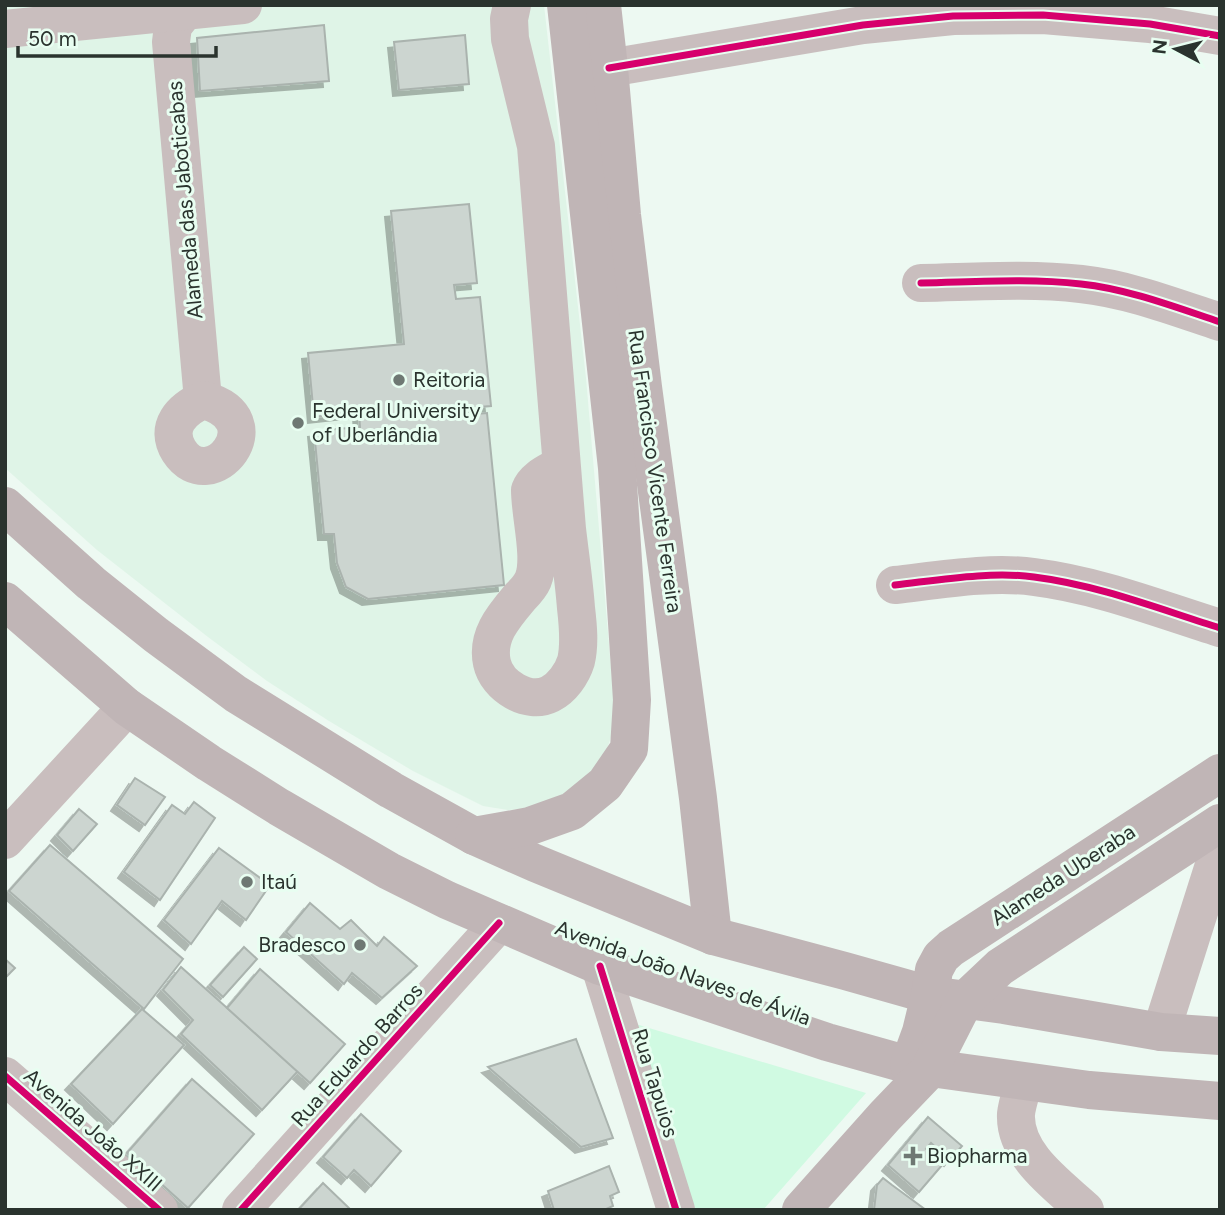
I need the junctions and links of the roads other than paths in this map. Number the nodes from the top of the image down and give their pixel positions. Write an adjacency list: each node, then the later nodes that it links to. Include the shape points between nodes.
1 (243, 5): 5 (street)
2 (512, 5): 13 (street, via 510,39 536,146)
3 (566, 5): 11 (main road, Rua Francisco Vicente Ferreira)
4 (602, 5): 8 (main road, Rua Francisco Vicente Ferreira)
5 (181, 9): 6 (street); 12 (street, Alameda das Jaboticabas, via 171,42)
6 (5, 29)
7 (1220, 36): 8 (street, via 1150,24 1043,15 953,16 863,25)
8 (609, 68): 11 (main road, Rua Francisco Vicente Ferreira, via 622,215)
9 (920, 283): 10 (street, via 1082,284)
10 (1220, 322)
11 (626, 390): 21 (main road, Rua Francisco Vicente Ferreira, via 618,482 632,700 629,749 605,784 572,811 530,826); 25 (main road, Rua Francisco Vicente Ferreira, via 698,798)
12 (203, 400)
13 (561, 464): 13 (street, via 530,491 534,578 501,620 491,649 497,676 528,695 550,694 559,688 576,661 577,621)
14 (5, 506): 21 (main road, via 91,583 236,694)
15 (895, 585): 17 (street, via 1003,575 1034,577 1105,591)
16 (5, 601): 18 (main road, Avenida João Naves de Ávila)
17 (1220, 628)
18 (127, 707): 22 (street); 24 (main road, Avenida João Naves de Ávila, via 279,807 389,871)
19 (1220, 773): 27 (main road, Alameda Uberaba, via 951,948 934,970)
20 (1220, 823): 27 (main road, Alameda Uberaba)
21 (474, 836): 25 (main road)
22 (5, 840)
23 (1220, 846): 28 (street)
24 (499, 923): 26 (main road, Avenida João Naves de Ávila); 35 (street, Rua Eduardo Barros)
25 (713, 936): 27 (main road)
26 (600, 966): 30 (main road, Avenida João Naves de Ávila, via 827,1042); 36 (street, Rua Tapuios)
27 (948, 998): 28 (main road); 30 (main road, via 921,1032)
28 (1161, 1032): 29 (main road)
29 (1220, 1036)
30 (919, 1067): 32 (main road, Avenida João Naves de Ávila); 37 (main road, via 884,1116)
31 (5, 1076): 34 (street, Avenida João XXIII)
32 (1024, 1082): 33 (main road, Avenida João Naves de Ávila); 38 (street, via 1016,1111 1022,1145)
33 (1220, 1101)
34 (159, 1210)
35 (241, 1210)
36 (676, 1210)
37 (801, 1210)
38 (1085, 1210)

